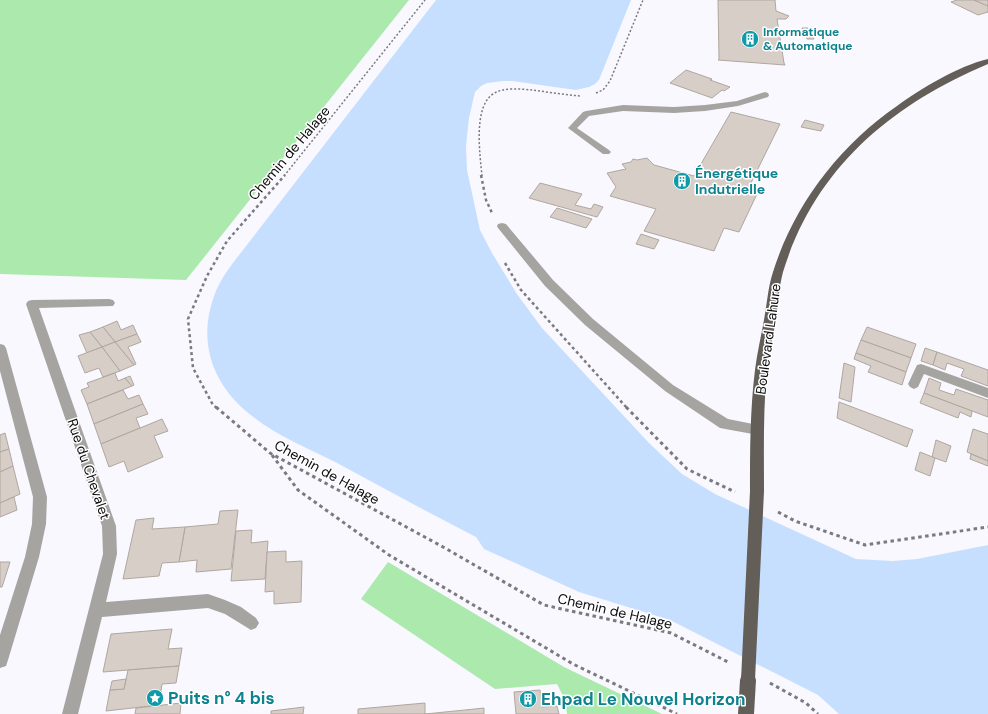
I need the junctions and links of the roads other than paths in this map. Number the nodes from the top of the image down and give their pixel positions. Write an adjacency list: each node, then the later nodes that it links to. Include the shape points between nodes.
1 (988, 61): 9 (main road, Boulevard Lahure, via 928,89 884,119 848,151 818,188 796,228 778,273 761,369)
2 (765, 95): 3 (street, via 738,103 704,108 623,108 586,114 572,128)
3 (606, 152)
4 (502, 226): 9 (street, via 549,283 589,322 669,388 725,424)
5 (109, 303): 10 (street, Rue du Chevalet, via 32,304 109,526 110,554)
6 (0, 348): 12 (street, via 40,498 40,524)
7 (914, 384): 8 (street, via 921,368)
8 (988, 393)
9 (758, 430): 14 (main road, Boulevard Lahure, bridge)
10 (95, 610): 11 (street, via 208,601 233,610); 13 (street, Rue du Chevalet)
11 (251, 623)
12 (0, 660)
13 (70, 714)
14 (746, 714)

